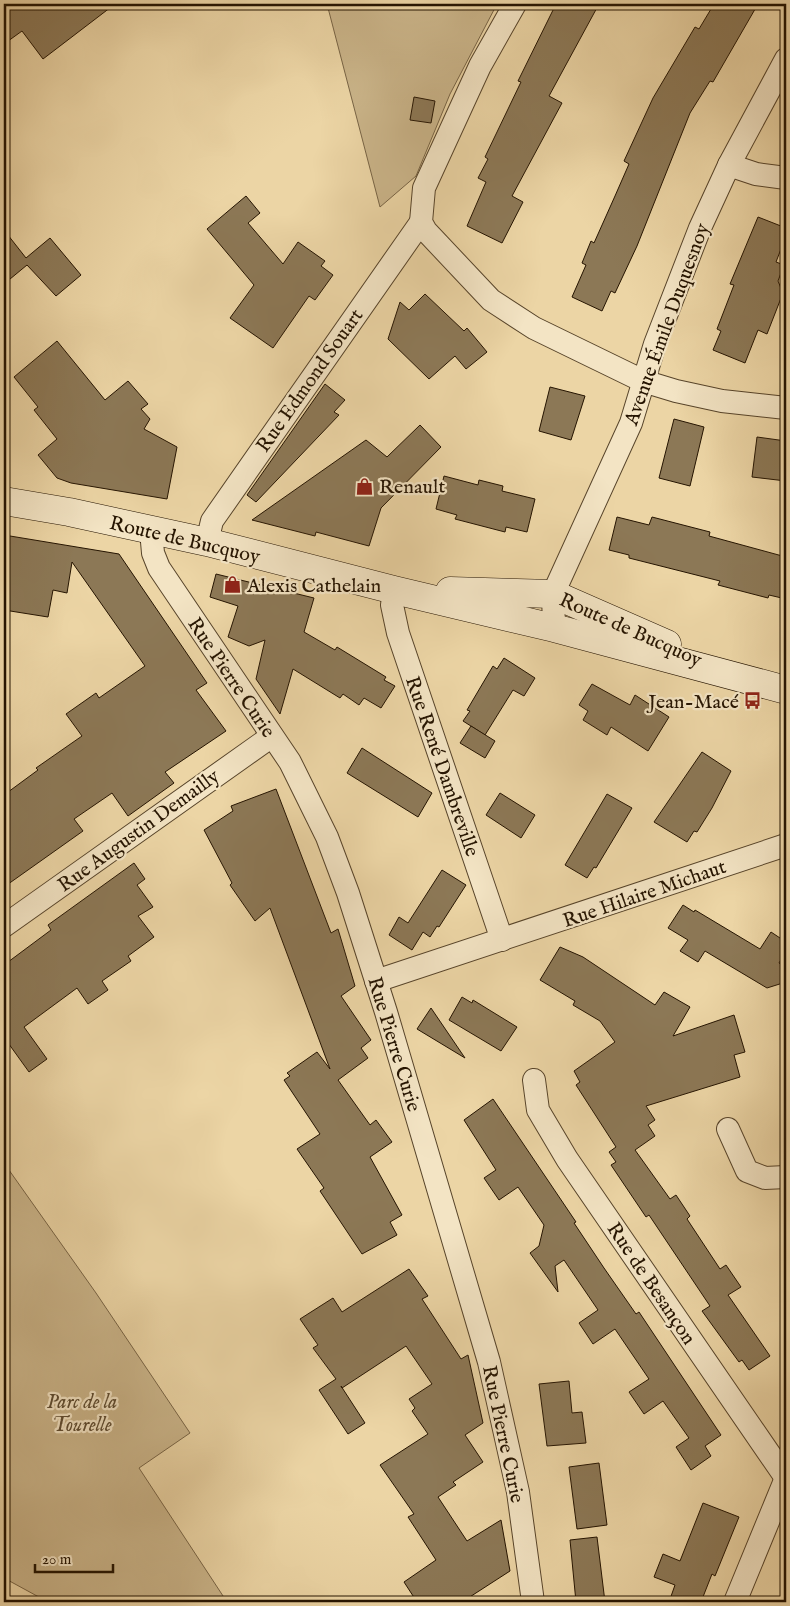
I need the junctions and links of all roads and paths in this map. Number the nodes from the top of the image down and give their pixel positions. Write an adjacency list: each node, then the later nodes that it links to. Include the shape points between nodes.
1 (515, 4): 5 (street, Rue Edmond Souart, via 487,52 442,145 424,188)
2 (786, 59): 3 (street, Avenue Émile Duquesnoy)
3 (729, 165): 4 (street, via 756,174); 6 (street, Avenue Émile Duquesnoy, via 700,228)
4 (786, 178)
5 (421, 222): 6 (street, via 454,263 491,300 534,328); 10 (street, Rue Edmond Souart, via 212,521)
6 (643, 381): 7 (street, via 722,401); 12 (street, Avenue Émile Duquesnoy, via 631,423)
7 (786, 408)
8 (4, 502): 9 (main road, Route de Bucquoy)
9 (151, 530): 10 (main road, Route de Bucquoy); 17 (street, Rue Pierre Curie, via 158,568)
10 (207, 542): 11 (main road, Route de Bucquoy)
11 (394, 590): 12 (main road, Route de Bucquoy); 13 (main road, Route de Bucquoy); 20 (street, Rue René Dambreville, via 392,605 398,633)
12 (553, 594): 13 (street, via 528,610 503,608); 14 (street); 15 (main road, Route de Bucquoy)
13 (483, 611): 14 (main road, Route de Bucquoy)
14 (554, 628): 15 (main road, Route de Bucquoy)
15 (746, 680): 16 (main road, Route de Bucquoy)
16 (786, 690)
17 (272, 736): 19 (street, Rue Augustin Demailly); 21 (street, Rue Pierre Curie, via 299,779 327,837)
18 (786, 845): 20 (street, Rue Hilaire Michaut)
19 (4, 926)
20 (502, 940): 21 (street, Rue Hilaire Michaut)
21 (376, 981): 26 (street, Rue Pierre Curie, via 489,1362 518,1492)
22 (534, 1080): 25 (street, Rue de Besançon, via 538,1110 567,1158)
23 (728, 1128): 24 (street, via 748,1171 765,1178)
24 (786, 1177)
25 (786, 1478): 27 (street)
26 (533, 1602)
27 (734, 1602)

